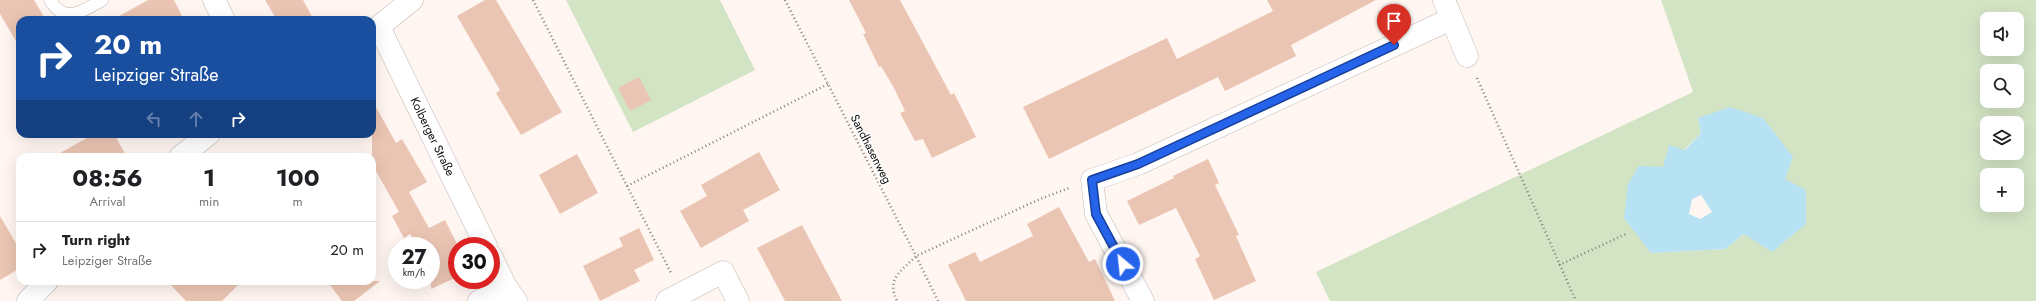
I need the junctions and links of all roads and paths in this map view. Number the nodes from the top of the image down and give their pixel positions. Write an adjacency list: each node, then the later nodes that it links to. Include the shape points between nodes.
1 (50, 0): 2 (lane, via 59,11 70,14 81,12)
2 (102, 0)
3 (214, 0): 8 (street)
4 (533, 0): 15 (path)
5 (785, 0): 11 (path, Sandhasenweg)
6 (410, 1): 9 (street)
7 (1447, 9): 10 (street); 14 (street, via 1138,164)
8 (222, 16)
9 (376, 30): 17 (street, Kolberger Straße)
10 (1467, 56): 19 (path)
11 (828, 84): 15 (path); 18 (path, Sandhasenweg)
12 (204, 138): 13 (street)
13 (185, 153)
14 (1092, 180): 18 (path, via 1040,199); 29 (street, via 1096,214)
15 (627, 186): 23 (path)
16 (1626, 234): 19 (path)
17 (481, 237)
18 (916, 256): 27 (path, via 895,277 892,284 892,291); 28 (path, Sandhasenweg)
19 (1559, 265): 30 (path)
20 (500, 273): 22 (street)
21 (43, 285): 24 (street)
22 (511, 294): 25 (street)
23 (674, 297): 26 (street, via 723,272)
24 (28, 301)
25 (479, 301)
26 (738, 301)
27 (898, 301)
28 (938, 301)
29 (1143, 301)
30 (1576, 301)

